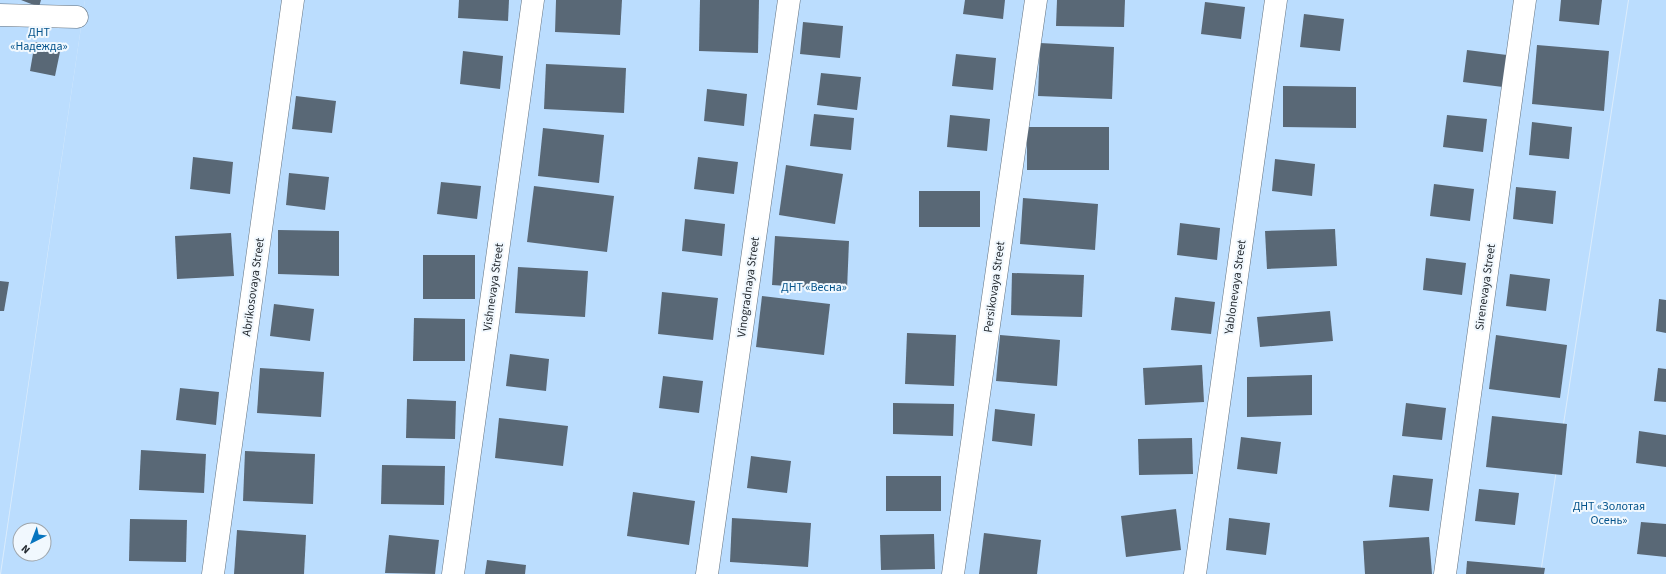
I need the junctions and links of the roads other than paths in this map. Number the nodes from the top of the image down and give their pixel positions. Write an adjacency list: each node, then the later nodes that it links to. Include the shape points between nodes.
1 (293, 0): 9 (lane, Abrikosovaya Street)
2 (533, 0): 10 (lane, Vishnevaya Street)
3 (789, 0): 11 (lane, Vinogradnaya Street)
4 (1036, 0): 12 (lane, Persikovaya Street)
5 (1276, 0): 13 (lane, Yablonevaya Street)
6 (1525, 0): 14 (lane, Sirenevaya Street)
7 (0, 15): 8 (lane)
8 (77, 17)
9 (213, 574)
10 (453, 574)
11 (707, 574)
12 (953, 574)
13 (1195, 574)
14 (1445, 574)

